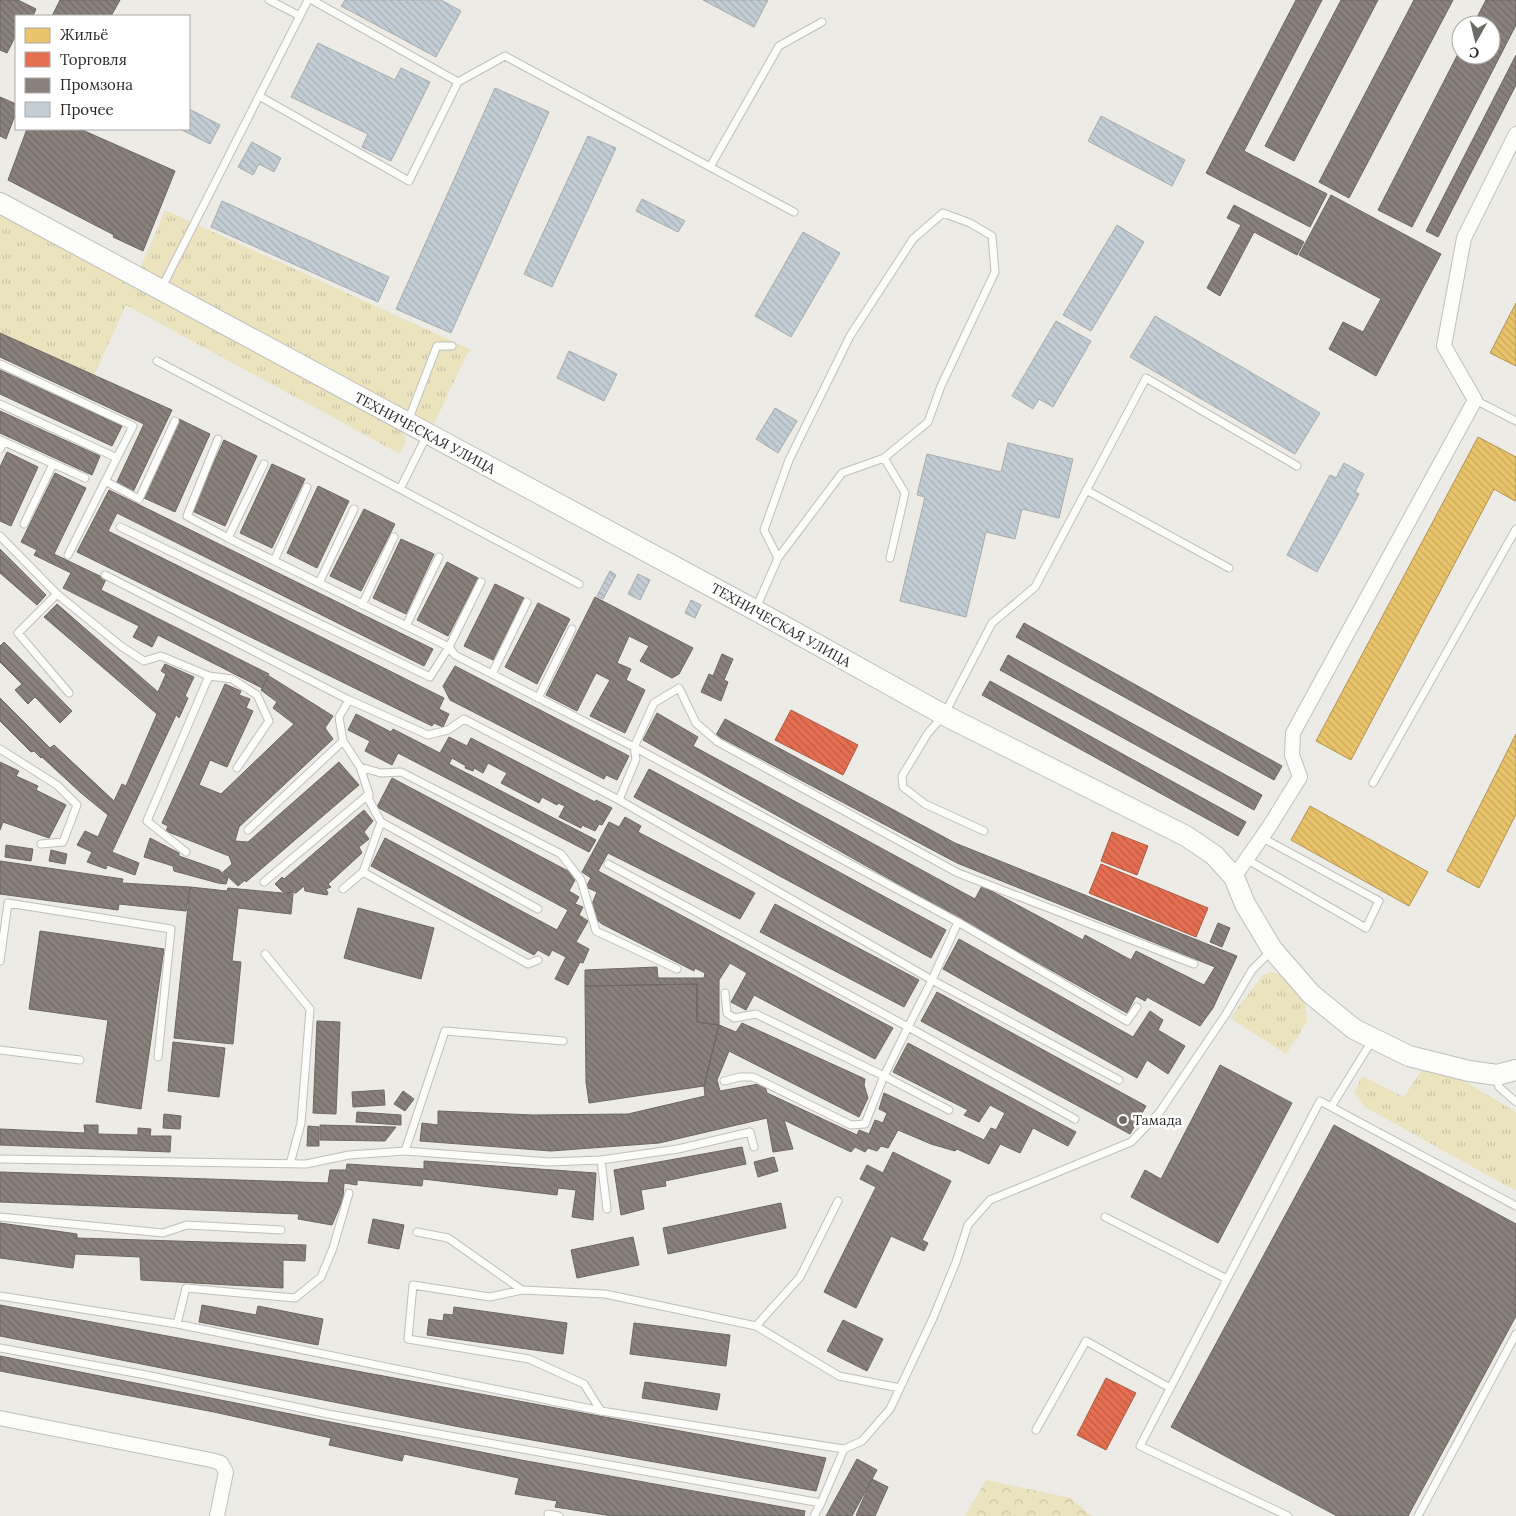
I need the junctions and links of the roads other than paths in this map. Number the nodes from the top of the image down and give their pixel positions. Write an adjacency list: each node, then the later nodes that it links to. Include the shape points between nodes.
1 (268, 0): 4 (lane)
2 (308, 0): 4 (lane)
3 (312, 0): 6 (lane)
4 (300, 16): 7 (lane)
5 (822, 22): 9 (lane, via 778,46)
6 (458, 82): 7 (lane, via 410,181); 9 (lane, via 505,56)
7 (259, 96): 12 (lane)
8 (1516, 134): 16 (street, via 1464,238 1444,346)
9 (710, 166): 11 (lane)
10 (0, 203): 12 (street, ТЕХНИЧЕСКАЯ УЛИЦА)
11 (794, 212)
12 (160, 289): 20 (street, ТЕХНИЧЕСКАЯ УЛИЦА)
13 (452, 346): 20 (lane, via 437,346)
14 (157, 361): 33 (lane)
15 (0, 364): 25 (lane, via 133,426)
16 (1475, 400): 19 (lane); 76 (street, via 1293,733 1292,754 1300,777)
17 (0, 404): 25 (lane)
18 (174, 421): 31 (lane, via 139,499)
19 (1516, 421)
20 (407, 423): 21 (street, ТЕХНИЧЕСКАЯ УЛИЦА)
21 (427, 434): 33 (lane); 55 (street, ТЕХНИЧЕСКАЯ УЛИЦА)
22 (218, 439): 41 (lane, via 187,516)
23 (2, 441): 24 (lane); 27 (lane)
24 (0, 449)
25 (117, 458): 31 (lane)
26 (884, 458): 44 (lane, via 842,473); 44 (lane, via 928,422 940,386 995,272 992,236 943,213 913,239 850,336 789,460 764,530); 45 (lane, via 905,493)
27 (53, 464): 30 (lane); 36 (lane)
28 (264, 464): 41 (lane)
29 (1297, 466): 34 (lane, via 1146,378)
30 (85, 478)
31 (105, 481): 42 (lane)
32 (307, 487): 46 (lane)
33 (400, 489): 51 (lane)
34 (1086, 490): 47 (lane); 64 (lane, via 1035,587 992,624)
35 (354, 509): 49 (lane)
36 (24, 524)
37 (120, 528): 58 (lane, via 430,677)
38 (1516, 529): 70 (lane)
39 (0, 536): 52 (lane)
40 (394, 537): 54 (lane)
41 (228, 538): 46 (lane)
42 (68, 555)
43 (439, 557): 56 (lane)
44 (778, 558): 55 (lane)
45 (890, 558)
46 (274, 561): 49 (lane)
47 (1228, 568)
48 (105, 575): 63 (lane)
49 (319, 582): 54 (lane)
50 (482, 582): 58 (lane)
51 (579, 584)
52 (57, 594): 60 (lane, via 144,661 161,656); 61 (lane, via 18,633)
53 (527, 602): 59 (lane)
54 (362, 605): 56 (lane)
55 (755, 610): 64 (street, ТЕХНИЧЕСКАЯ УЛИЦА)
56 (406, 626): 58 (lane)
57 (572, 629): 62 (lane)
58 (449, 647): 59 (lane, via 455,655)
59 (492, 674): 62 (lane)
60 (209, 676): 69 (lane, via 232,679 257,695 269,721); 78 (lane, via 147,821)
61 (69, 693)
62 (538, 698): 66 (lane)
63 (349, 700): 65 (lane, via 339,718); 72 (lane, via 428,735 448,730 464,719)
64 (944, 715): 75 (lane, via 928,733 902,776 903,787 925,804); 82 (street, ТЕХНИЧЕСКАЯ УЛИЦА, via 1186,836 1214,855)
65 (342, 740): 68 (lane); 74 (lane)
66 (634, 747): 72 (lane, via 636,759); 86 (lane); 91 (lane, via 654,703 679,688 696,722 718,742 958,873)
67 (0, 749): 77 (lane, via 57,785 78,805 63,842)
68 (360, 767): 71 (lane); 92 (lane, via 381,773 401,772 561,854 581,880 596,931)
69 (237, 768)
70 (1373, 783)
71 (369, 794): 73 (lane, via 369,800); 83 (lane)
72 (619, 800): 93 (lane)
73 (382, 822): 81 (lane); 85 (lane)
74 (248, 830)
75 (984, 831)
76 (1261, 837): 79 (street); 79 (lane, via 1379,901 1366,928)
77 (41, 844)
78 (186, 852)
79 (1246, 859): 82 (street)
80 (608, 864): 96 (lane)
81 (362, 872): 84 (lane); 89 (lane, via 528,964)
82 (1234, 877): 87 (street, ТЕХНИЧЕСКАЯ УЛИЦА)
83 (264, 882)
84 (342, 889)
85 (538, 909)
86 (958, 922): 93 (lane); 95 (lane, via 1127,1022)
87 (1272, 949): 97 (street, ТЕХНИЧЕСКАЯ УЛИЦА, via 1311,994 1354,1029); 130 (lane, via 1252,970 1159,1113 1132,1142 990,1200 968,1225 933,1318)
88 (265, 954): 114 (lane, via 310,1010 301,1123)
89 (538, 960)
90 (0, 961): 100 (lane, via 8,903 171,929)
91 (1194, 964)
92 (677, 969)
93 (932, 980): 96 (lane); 104 (lane)
94 (725, 993): 103 (lane, via 727,1013 734,1018 756,1014)
95 (1137, 1007)
96 (908, 1027): 103 (lane); 109 (lane)
97 (1373, 1038): 102 (street, ТЕХНИЧЕСКАЯ УЛИЦА, via 1409,1056 1469,1071); 107 (lane)
98 (563, 1041): 111 (lane, via 445,1031)
99 (0, 1050): 101 (lane)
100 (158, 1057)
101 (80, 1060)
102 (1506, 1072): 106 (lane, via 1499,1087)
103 (884, 1076): 105 (lane, via 865,1124 851,1125 753,1077); 108 (lane)
104 (1119, 1080)
105 (724, 1081)
106 (1516, 1102)
107 (1331, 1107): 117 (lane); 123 (lane, via 1320,1101)
108 (949, 1110)
109 (1075, 1119)
110 (754, 1147): 113 (lane, via 750,1132 678,1149)
111 (406, 1151): 113 (lane, via 549,1162); 114 (lane)
112 (0, 1159): 114 (lane)
113 (601, 1160): 118 (lane)
114 (290, 1164)
115 (350, 1193): 126 (lane, via 321,1277 295,1298 186,1288)
116 (838, 1201): 127 (lane, via 800,1277)
117 (1516, 1206)
118 (608, 1209)
119 (0, 1217): 121 (lane, via 163,1233 186,1225)
120 (1106, 1217): 123 (lane)
121 (281, 1230)
122 (417, 1232): 124 (lane, via 448,1238)
123 (1227, 1279): 131 (lane)
124 (522, 1290): 127 (lane, via 605,1294); 132 (lane, via 490,1297 413,1285 408,1339 529,1359 584,1384)
125 (0, 1296): 126 (lane)
126 (177, 1324): 132 (lane)
127 (756, 1326): 130 (lane, via 839,1376)
128 (1516, 1334): 142 (lane)
129 (0, 1348): 136 (lane, via 328,1414)
130 (900, 1388): 135 (lane, via 890,1409 862,1442)
131 (1170, 1388): 134 (lane, via 1086,1342); 141 (lane, via 1140,1446)
132 (602, 1411): 135 (lane)
133 (0, 1418): 138 (street, via 221,1463 226,1472)
134 (1036, 1430)
135 (844, 1449): 136 (lane)
136 (821, 1503): 140 (lane)
137 (548, 1514): 139 (lane)
138 (219, 1516)
139 (559, 1516)
140 (814, 1516)
141 (1288, 1516)
142 (1418, 1516)

